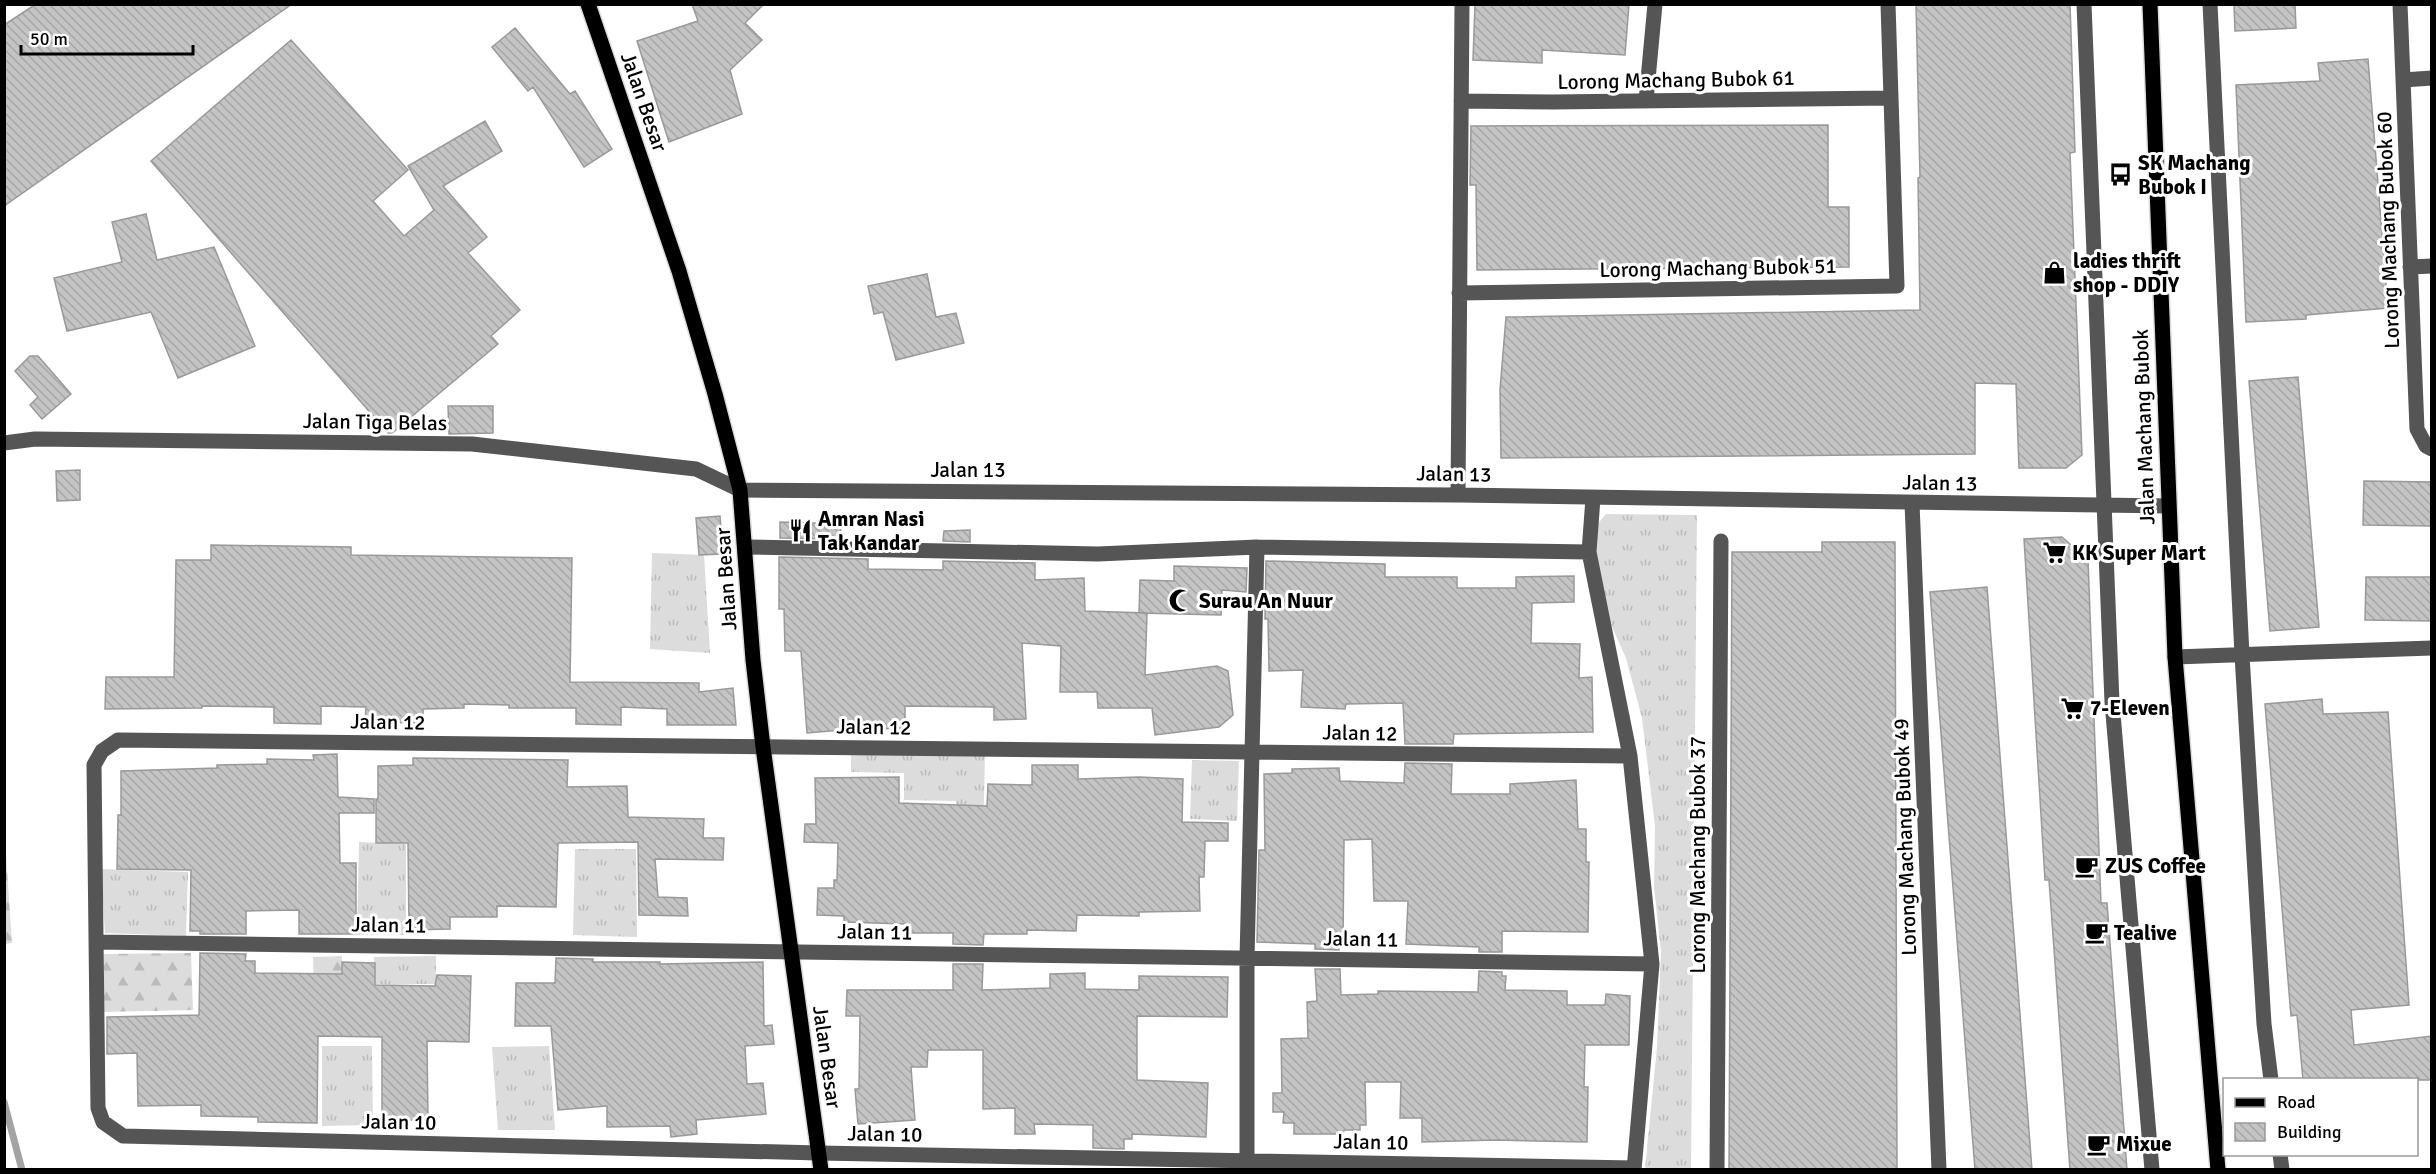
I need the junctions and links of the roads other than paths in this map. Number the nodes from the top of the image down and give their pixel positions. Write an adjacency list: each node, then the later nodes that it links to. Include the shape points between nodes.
1 (588, 4): 19 (main road, Jalan Besar, via 679,271)
2 (1462, 4): 12 (street)
3 (1654, 4): 13 (street)
4 (1888, 4): 11 (street, Lorong Machang Bubok 51)
5 (2084, 4): 23 (street)
6 (2150, 4): 24 (main road, Jalan Machang Bubok)
7 (2210, 4): 30 (street)
8 (2400, 4): 10 (street, Lorong Machang Bubok 60)
9 (2432, 78): 10 (street)
10 (2403, 80): 15 (street, Lorong Machang Bubok 60)
11 (1891, 98): 13 (street, Lorong Machang Bubok 61); 16 (street, Lorong Machang Bubok 51, via 1897,286)
12 (1461, 101): 13 (street, Lorong Machang Bubok 61); 16 (street)
13 (1646, 101)
14 (2432, 266): 15 (street)
15 (2410, 267): 18 (street, Lorong Machang Bubok 60, via 2417,429)
16 (1459, 293): 20 (street)
17 (4, 443): 19 (street, Jalan Tiga Belas, via 34,439 472,444 696,469)
18 (2432, 449)
19 (740, 490): 20 (street, Jalan 13); 26 (main road, Jalan Besar)
20 (1458, 495): 21 (street, Jalan 13)
21 (1593, 498): 22 (street, Jalan 13); 28 (street)
22 (1912, 503): 23 (street, Jalan 13); 45 (street, Lorong Machang Bubok 49)
23 (2106, 506): 24 (street, Jalan 13); 46 (street, via 2112,702)
24 (2168, 506): 31 (main road, Jalan Machang Bubok)
25 (1721, 541): 44 (street, Lorong Machang Bubok 37)
26 (746, 547): 27 (street, via 1098,554); 32 (main road, Jalan Besar)
27 (1257, 547): 28 (street); 33 (street)
28 (1589, 552): 34 (street)
29 (2431, 652): 30 (street)
30 (2242, 655): 31 (street); 39 (street, via 2264,1024)
31 (2175, 657): 47 (main road, Jalan Machang Bubok)
32 (763, 747): 33 (street, Jalan 12); 35 (street, Jalan 12, via 118,740 102,752 94,765); 36 (main road, Jalan Besar)
33 (1253, 752): 34 (street, Jalan 12); 37 (street)
34 (1630, 756): 38 (street)
35 (97, 942): 36 (street, Jalan 11); 40 (street, Jalan 10, via 99,1108 104,1122 123,1136)
36 (790, 952): 37 (street, Jalan 11); 40 (main road, Jalan Besar)
37 (1247, 958): 38 (street, Jalan 11); 41 (street)
38 (1652, 964): 42 (street)
39 (2271, 1078)
40 (819, 1153): 41 (street, Jalan 10); 43 (main road, Jalan Besar)
41 (1247, 1165): 42 (street, Jalan 10)
42 (1634, 1169)
43 (821, 1170)
44 (1717, 1170)
45 (1939, 1170)
46 (2152, 1170)
47 (2218, 1170)

